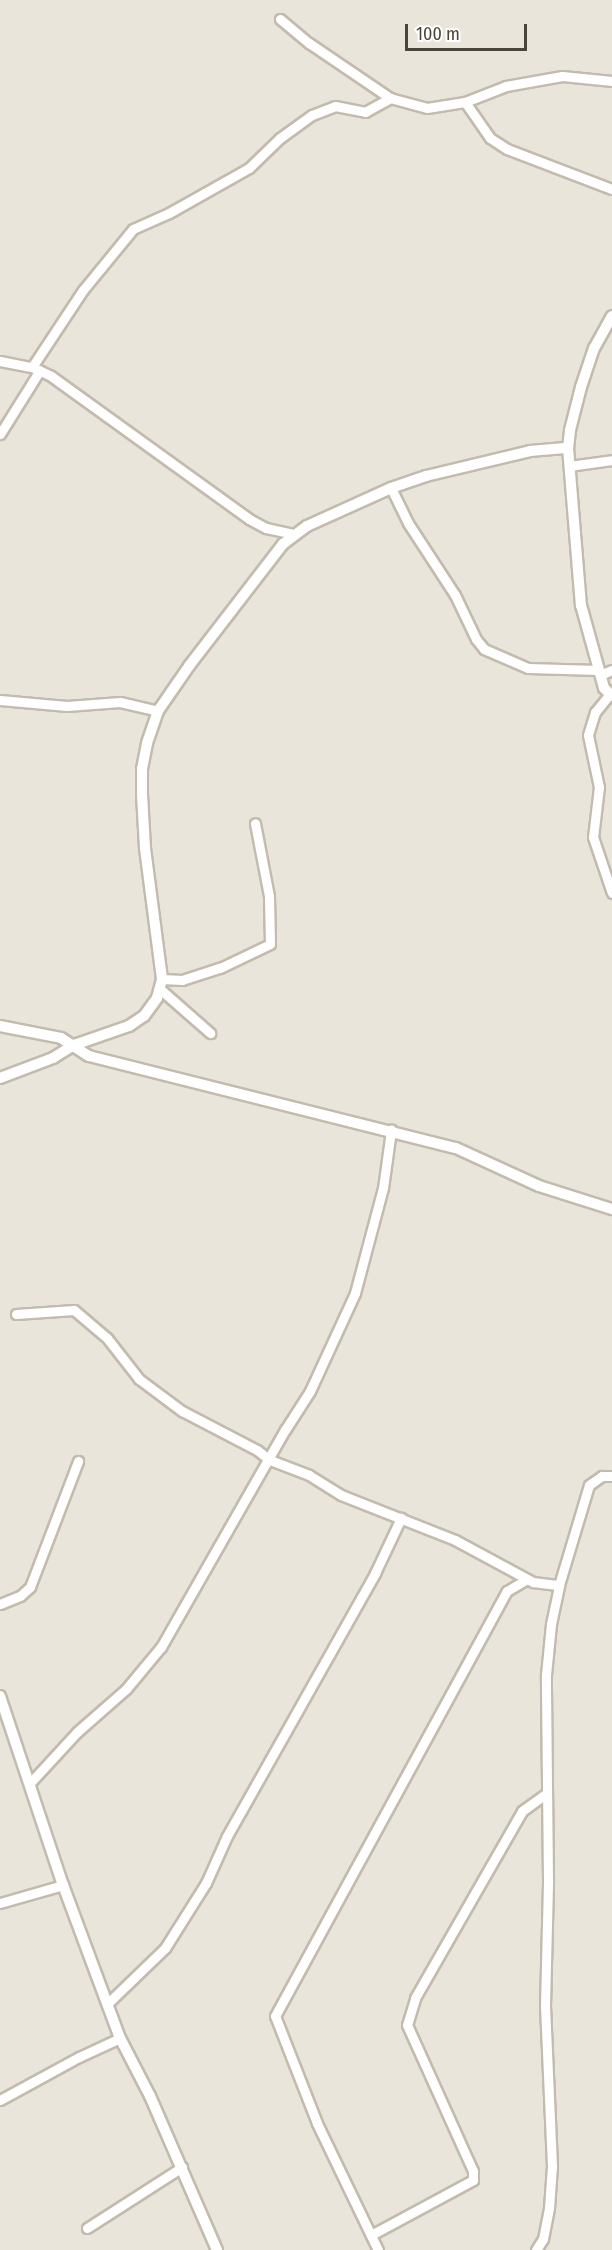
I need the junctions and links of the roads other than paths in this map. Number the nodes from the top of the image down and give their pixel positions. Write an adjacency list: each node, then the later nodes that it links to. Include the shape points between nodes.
1 (280, 19): 3 (street, via 309,44)
2 (612, 81): 4 (street, via 562,76 506,86)
3 (390, 98): 4 (street, via 427,108); 8 (street, via 365,112 335,106 312,115 280,138 249,168 134,229 83,290)
4 (465, 102): 5 (street, via 490,138 507,149)
5 (612, 189)
6 (612, 316): 10 (street, via 594,348)
7 (0, 361): 8 (street)
8 (36, 368): 9 (street); 14 (street, via 249,519 266,528)
9 (0, 434)
10 (568, 448): 12 (street); 13 (street, via 530,451)
11 (612, 460): 12 (street)
12 (569, 466): 16 (street, via 581,605)
13 (391, 488): 14 (street); 16 (street, via 484,649 528,668)
14 (294, 534): 19 (street, via 263,567)
15 (612, 670): 16 (street)
16 (599, 672): 17 (street, via 603,688)
17 (611, 696): 21 (street, via 595,712 588,735 599,787 593,837)
18 (0, 700): 19 (street, via 67,706 120,702)
19 (158, 711): 22 (street, via 147,743 142,794)
20 (255, 823): 22 (street, via 269,896 270,944 220,968)
21 (612, 893)
22 (161, 984): 24 (street); 26 (street, via 157,998 144,1016 129,1026)
23 (0, 1026): 25 (street)
24 (210, 1033)
25 (49, 1036): 26 (street); 27 (street)
26 (74, 1045): 27 (street); 29 (street, via 89,1056)
27 (53, 1058): 28 (street)
28 (0, 1078)
29 (391, 1130): 30 (street, via 456,1148 539,1186); 32 (street, via 384,1188 355,1293 310,1391)
30 (612, 1209)
31 (16, 1314): 32 (street, via 74,1310 96,1327 139,1379 164,1400)
32 (270, 1460): 35 (street, via 309,1475 341,1495); 40 (street, via 145,1669 77,1732)
33 (78, 1461): 38 (street, via 30,1587)
34 (612, 1476): 37 (street, via 602,1476 589,1485)
35 (401, 1518): 36 (street, via 455,1540); 44 (street, via 375,1573 227,1836 206,1883 165,1948)
36 (527, 1579): 37 (street); 49 (street, via 507,1591 275,2016 317,2123)
37 (559, 1585): 41 (street, via 546,1675)
38 (0, 1604)
39 (0, 1696): 40 (street)
40 (30, 1783): 42 (street)
41 (547, 1793): 49 (street, via 522,1811 415,1998 407,2025 473,2171 473,2180); 52 (street, via 545,2006 552,2166 549,2208 543,2239)
42 (63, 1885): 43 (street); 44 (street)
43 (0, 1902)
44 (107, 2004): 45 (street)
45 (120, 2038): 46 (street); 47 (street)
46 (0, 2100)
47 (182, 2168): 48 (street); 50 (street)
48 (87, 2228)
49 (371, 2235): 51 (street)
50 (217, 2250)
51 (378, 2250)
52 (536, 2250)

